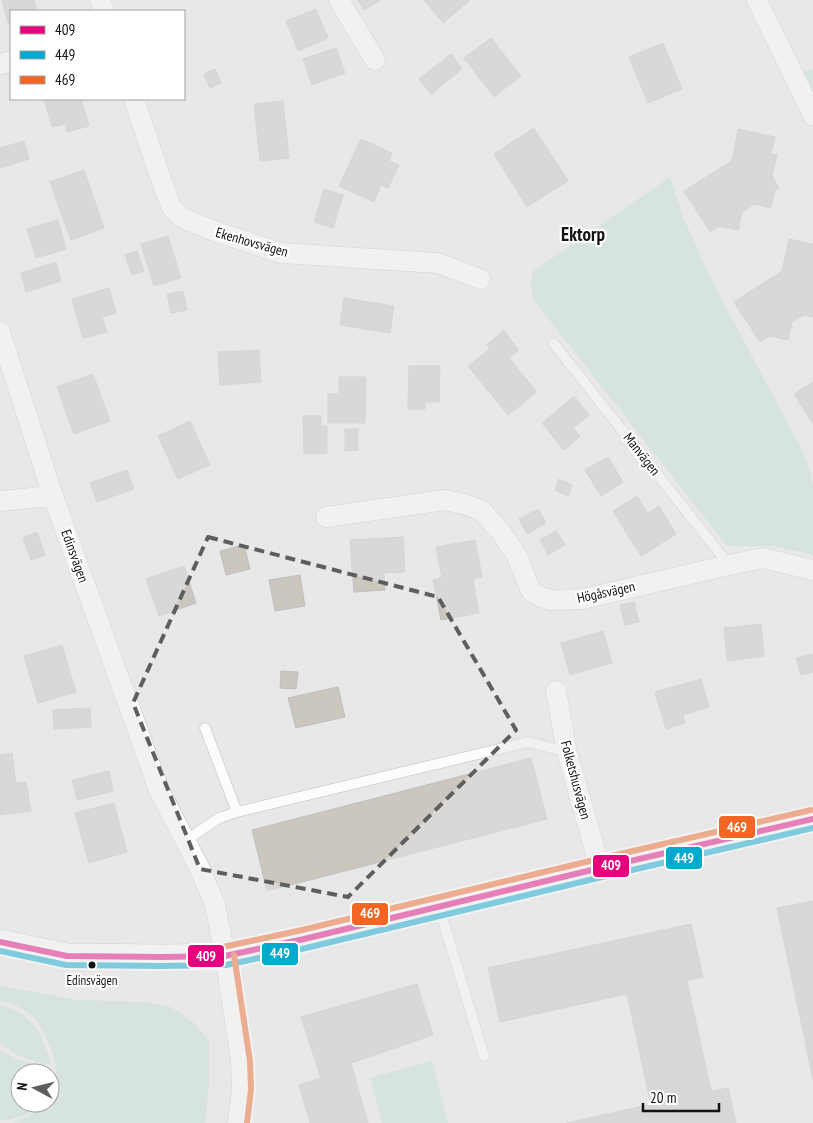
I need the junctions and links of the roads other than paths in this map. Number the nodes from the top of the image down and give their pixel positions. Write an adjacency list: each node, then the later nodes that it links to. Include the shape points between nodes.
1 (339, 0): 3 (street)
2 (757, 0): 5 (street)
3 (375, 60)
4 (134, 100): 6 (street, Ekenhovsvägen, via 172,208 186,220 281,253 438,263)
5 (813, 115)
6 (480, 278)
7 (0, 332): 9 (street, Edinsvägen)
8 (554, 344): 12 (lane, Manvägen)
9 (53, 496): 10 (street); 19 (street, Edinsvägen, via 159,790)
10 (0, 501)
11 (326, 517): 12 (street, Högåsvägen, via 445,500 481,510 517,556 531,591 552,600 583,599)
12 (729, 564): 13 (street, Högåsvägen, via 763,558)
13 (813, 570)
14 (556, 691): 16 (street, Folketshusvägen)
15 (205, 728): 17 (lane)
16 (567, 752): 17 (lane, via 528,742); 20 (street, Folketshusvägen)
17 (237, 812): 19 (lane, via 219,818)
18 (813, 819): 20 (street)
19 (186, 841): 23 (street, Edinsvägen, via 214,905)
20 (600, 868): 21 (street)
21 (439, 906): 23 (street); 24 (lane)
22 (0, 942): 23 (street, via 67,956)
23 (224, 956): 25 (street, Edinsvägen, via 241,1061)
24 (484, 1056)
25 (238, 1123)

